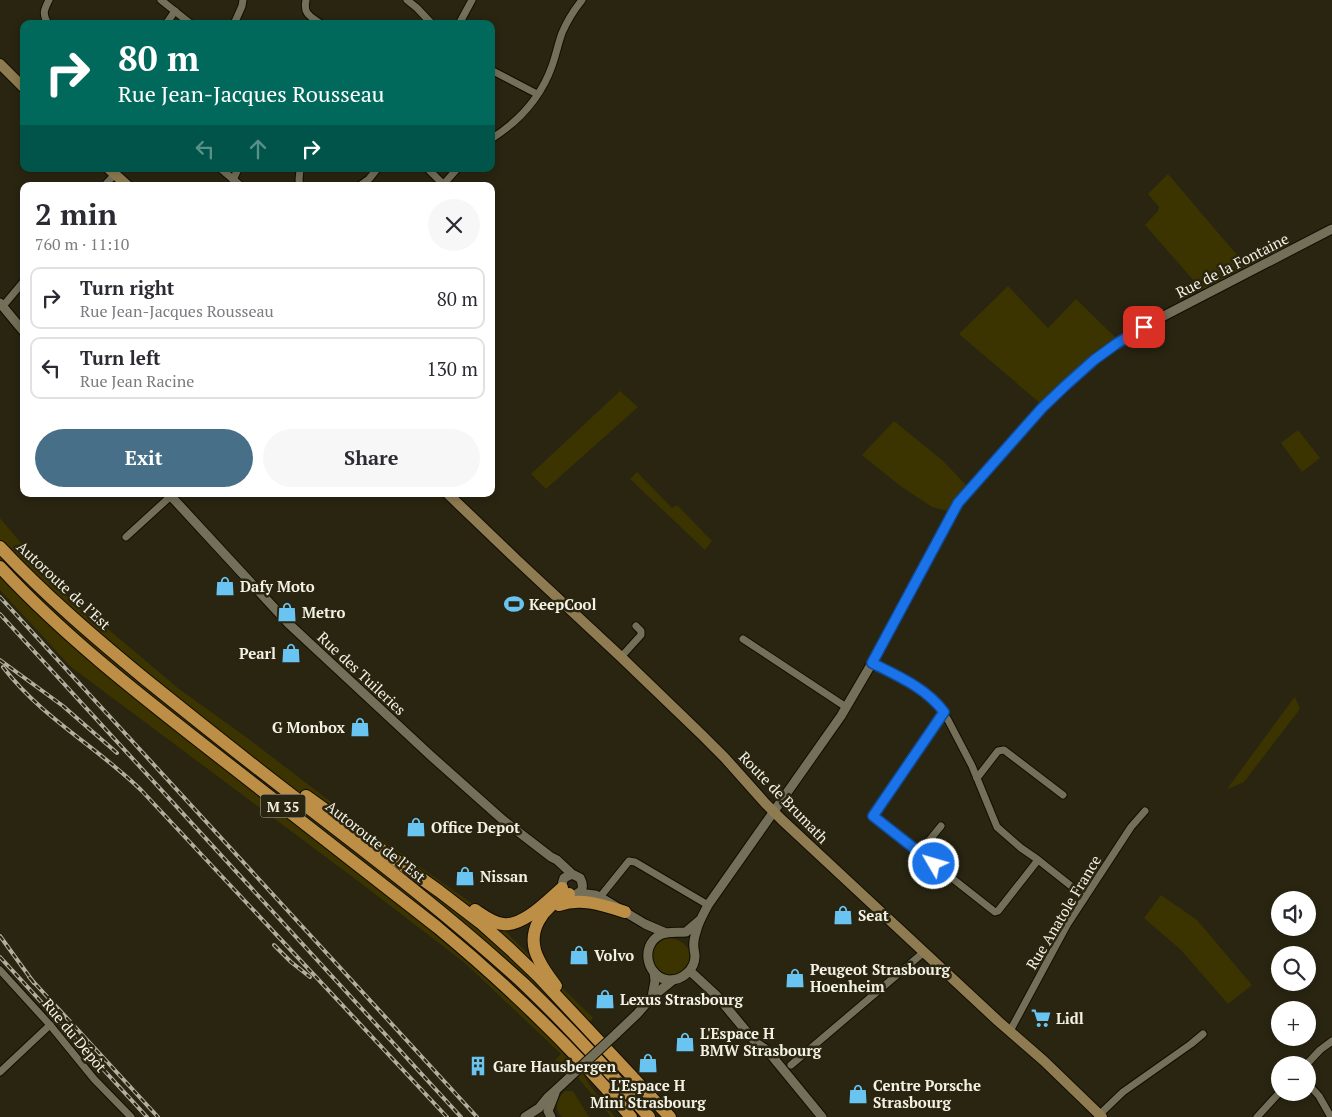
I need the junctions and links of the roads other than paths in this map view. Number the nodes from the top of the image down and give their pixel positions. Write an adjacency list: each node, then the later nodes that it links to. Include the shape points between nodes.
1 (49, 0): 9 (street, via 44,10)
2 (161, 0): 8 (street)
3 (243, 0): 12 (street)
4 (306, 0): 13 (street, via 304,8)
5 (407, 0): 14 (street)
6 (472, 0): 15 (street)
7 (582, 0): 19 (street, via 567,22 551,67)
8 (175, 11): 10 (street); 11 (street)
9 (45, 20)
10 (169, 20)
11 (186, 20)
12 (236, 20)
13 (315, 20)
14 (428, 20)
15 (461, 20)
16 (0, 64): 18 (main road)
17 (495, 72): 19 (street)
18 (20, 84)
19 (537, 94): 20 (street, via 512,125)
20 (495, 136)
21 (113, 172): 28 (main road)
22 (225, 172): 27 (street)
23 (237, 172): 27 (street)
24 (375, 172): 30 (street)
25 (431, 172): 31 (street)
26 (455, 172): 32 (street)
27 (234, 180): 29 (street)
28 (124, 182)
29 (236, 182)
30 (365, 182)
31 (439, 182)
32 (446, 182)
33 (1332, 229): 46 (street, Rue de la Fontaine, via 1125,339 1094,360 1065,386 958,503)
34 (20, 285): 35 (street)
35 (1, 304): 36 (street)
36 (20, 327)
37 (168, 497): 40 (street)
38 (174, 497): 56 (street, Rue des Tuileries, via 289,624 430,755)
39 (451, 497): 45 (main road, Route de Brumath)
40 (126, 537)
41 (0, 547): 50 (highway, Autoroute de l’Est / M 35, via 89,634)
42 (0, 567): 90 (highway, Autoroute de l’Est / M 35, via 82,646 478,961 544,1023)
43 (636, 626): 45 (street, via 641,631 640,635)
44 (743, 640): 47 (street)
45 (621, 657): 53 (main road, Route de Brumath, via 702,734)
46 (872, 663): 47 (street, Rue de la Fontaine); 48 (street, via 924,691)
47 (846, 707): 53 (street, Rue de la Fontaine)
48 (944, 712): 49 (street); 55 (street, via 873,816)
49 (977, 778): 51 (street, via 998,751 1004,750); 57 (street, via 998,827)
50 (285, 790): 59 (highway, via 301,793); 93 (highway, Autoroute de l’Est / M 35, via 493,956 575,1034)
51 (1063, 795)
52 (1145, 811): 63 (street, Rue Anatole France)
53 (774, 812): 64 (street, Rue de la Fontaine); 73 (main road, Route de Brumath)
54 (941, 826): 55 (street)
55 (919, 853): 57 (street, via 995,912)
56 (550, 857): 58 (street, Rue des Tuileries); 61 (street, Rue des Tuileries)
57 (1038, 860): 63 (street)
58 (572, 874): 60 (street, Rue des Tuileries); 61 (street, via 567,876)
59 (424, 879): 61 (highway, via 434,882 486,918 504,924 525,918); 80 (highway, via 511,950)
60 (583, 883): 61 (street, via 582,889); 62 (street, Rue des Tuileries)
61 (568, 889): 62 (street, Rue des Tuileries); 66 (highway)
62 (597, 896): 64 (street, via 629,861); 65 (street, Rue des Tuileries)
63 (1085, 897): 81 (street, Rue Anatole France)
64 (708, 906): 67 (street, Rue de la Fontaine)
65 (625, 912): 66 (highway, via 578,901 562,904); 68 (street, Rue des Tuileries)
66 (542, 916): 80 (highway, via 534,937 536,954)
67 (700, 920): 70 (street, Rue de la Fontaine, via 686,932); 72 (street, Rue de la Fontaine)
68 (645, 924): 69 (street, Rue des Tuileries); 71 (street)
69 (666, 933): 70 (street, Rue de la Fontaine); 71 (street)
70 (677, 933): 72 (street)
71 (651, 943): 76 (street, via 648,960)
72 (694, 947): 75 (street, Rue de la Fontaine, via 694,963)
73 (924, 952): 81 (main road, Route de Brumath); 85 (street)
74 (0, 970): 79 (street, Rue du Dépôt)
75 (690, 970): 77 (street); 95 (street, via 717,996 756,1043 767,1050)
76 (654, 972): 77 (street, via 661,978); 78 (street)
77 (673, 980): 78 (street)
78 (652, 997): 89 (street, bridge, via 557,1089)
79 (50, 1024): 86 (street); 92 (street, Rue du Dépôt, via 94,1079)
80 (584, 1025): 94 (highway)
81 (1010, 1031): 91 (main road, Route de Brumath)
82 (1203, 1034): 91 (street, via 1123,1092)
83 (1332, 1041): 84 (street)
84 (1314, 1056)
85 (791, 1065)
86 (0, 1072)
87 (1316, 1093): 97 (street)
88 (1272, 1101): 96 (street)
89 (538, 1114)
90 (627, 1114)
91 (1101, 1116)
92 (131, 1117)
93 (649, 1117)
94 (670, 1117)
95 (822, 1117)
96 (1257, 1117)
97 (1331, 1117)

